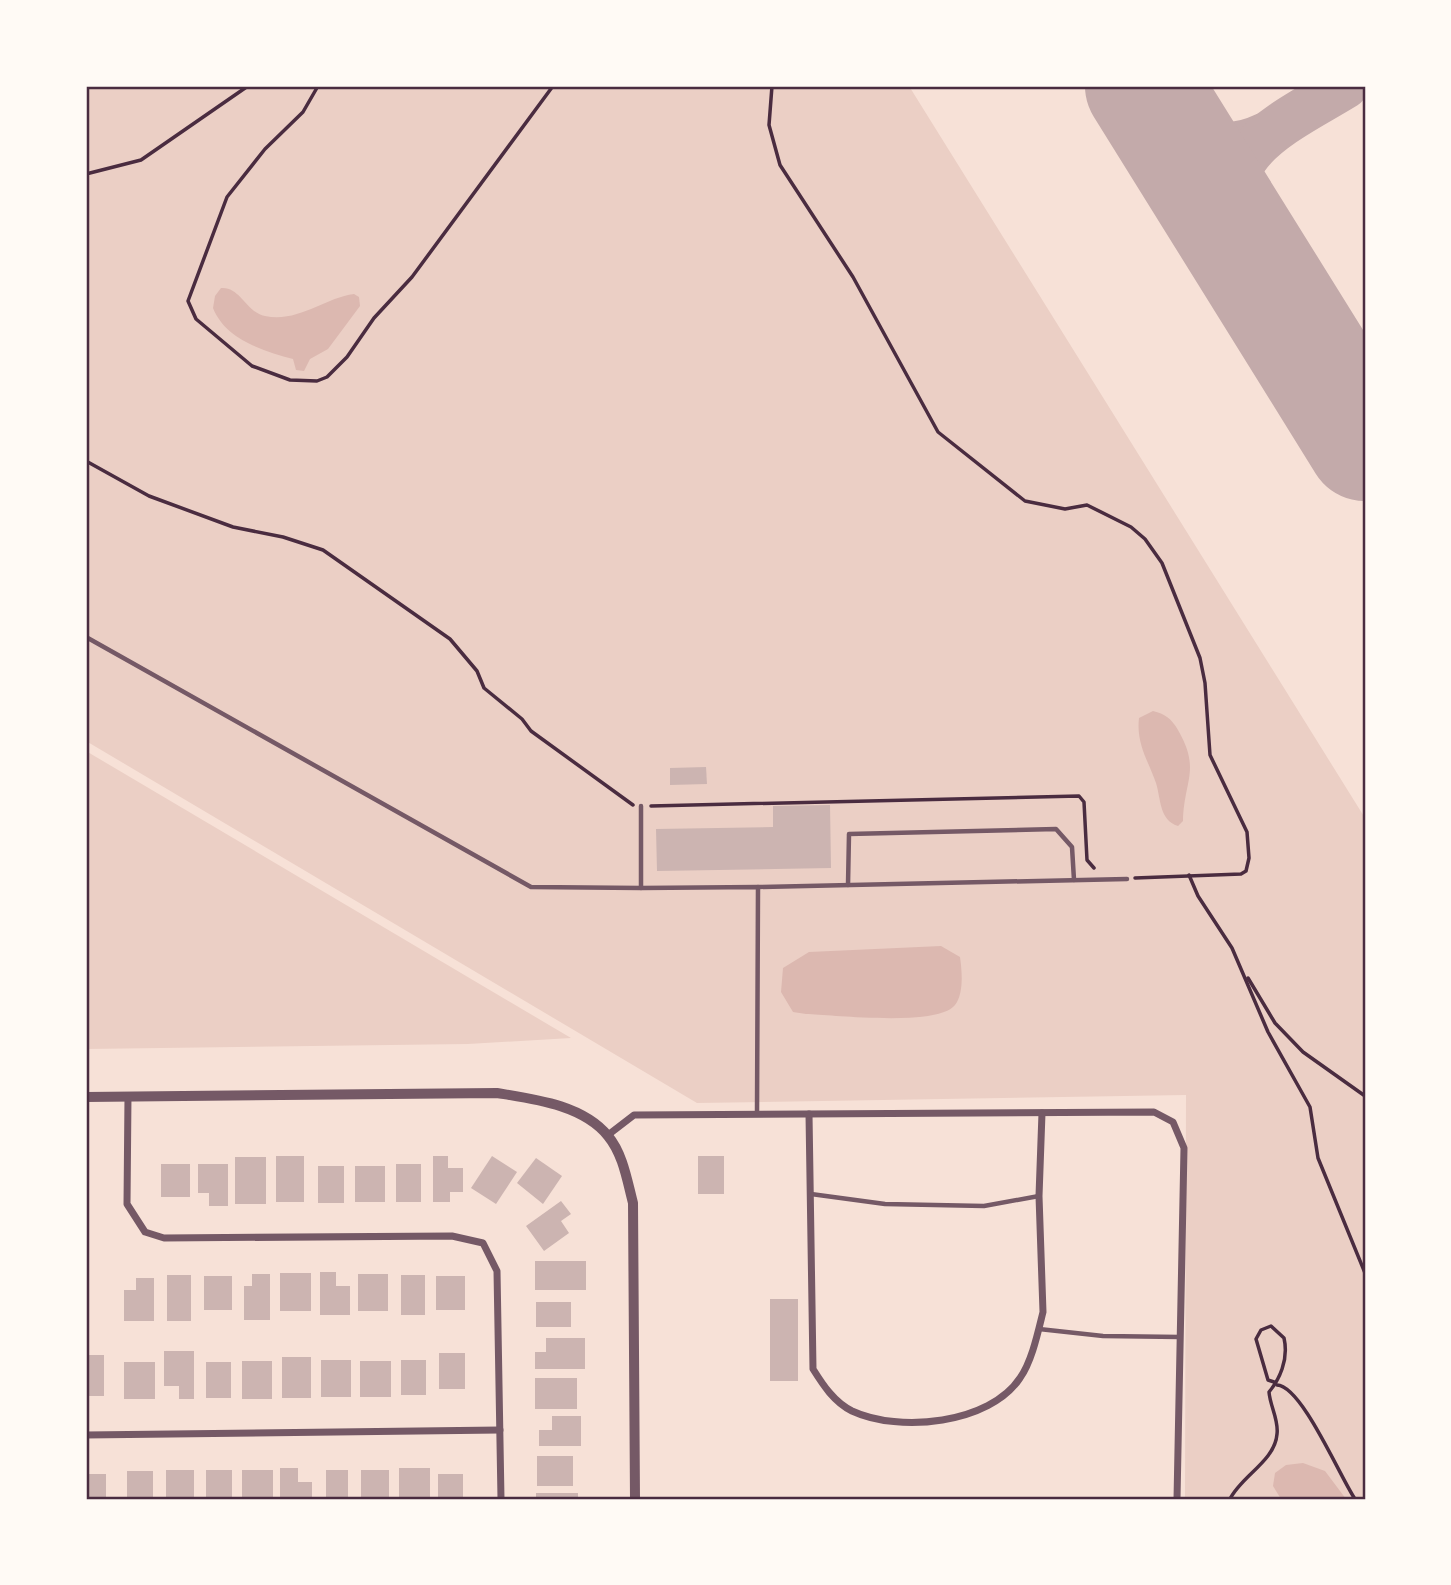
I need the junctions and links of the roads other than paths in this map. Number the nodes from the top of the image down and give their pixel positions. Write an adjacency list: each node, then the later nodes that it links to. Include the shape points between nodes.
1 (86, 637): 7 (lane, via 531,887)
2 (641, 806): 7 (lane)
3 (1127, 879): 4 (lane)
4 (1074, 880): 5 (lane); 5 (lane, via 1072,847 1056,829 1042,829 849,834)
5 (848, 885): 6 (lane)
6 (758, 887): 7 (lane); 11 (lane)
7 (641, 888)
8 (128, 1096): 9 (street); 13 (street, via 497,1093 548,1101); 18 (street, via 127,1204 145,1232 164,1238 452,1236 483,1243 497,1271)
9 (86, 1097)
10 (1042, 1113): 12 (street); 15 (street); 17 (street, via 1154,1112 1173,1122 1184,1148)
11 (757, 1114): 12 (street); 13 (street, via 634,1115)
12 (809, 1114): 14 (street)
13 (608, 1135): 21 (street, via 623,1164 633,1203)
14 (811, 1194): 15 (lane, via 885,1204 984,1206); 16 (street, via 813,1368 827,1392 852,1411 891,1421 951,1421 994,1402 1020,1378)
15 (1039, 1196): 16 (street, via 1043,1312)
16 (1038, 1329): 17 (lane)
17 (1180, 1337): 22 (street)
18 (500, 1430): 19 (street); 20 (street)
19 (86, 1435)
20 (500, 1499)
21 (635, 1499)
22 (1177, 1499)

